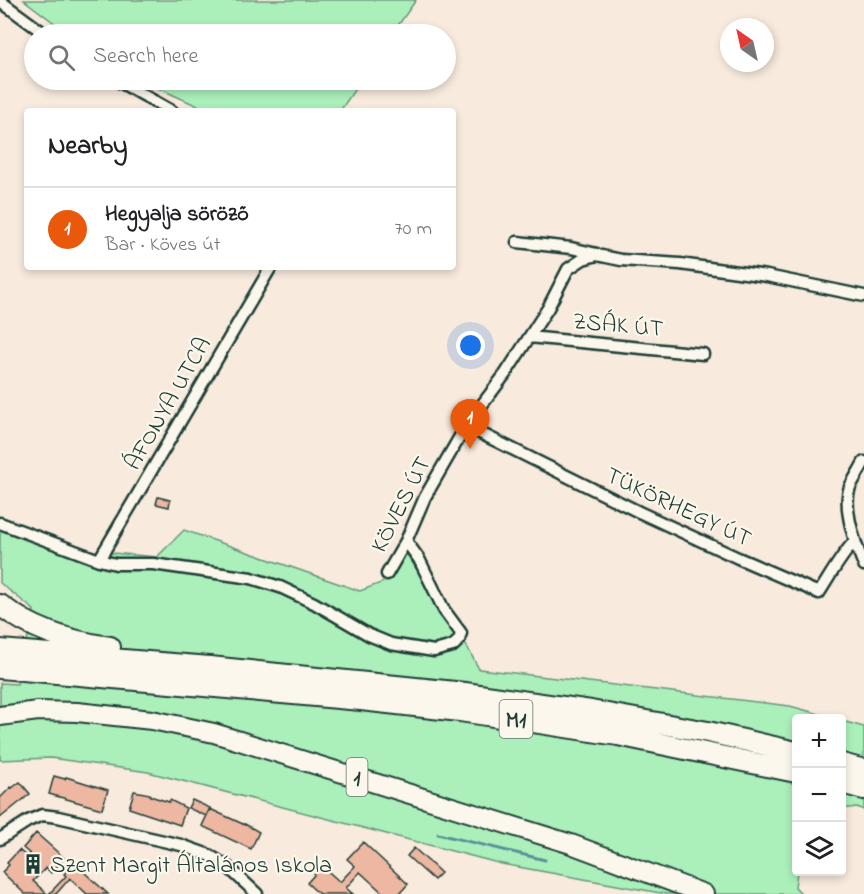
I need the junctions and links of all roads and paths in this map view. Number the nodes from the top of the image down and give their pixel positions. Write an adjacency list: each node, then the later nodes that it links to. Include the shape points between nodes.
1 (0, 1): 2 (street)
2 (31, 24)
3 (134, 90): 4 (street)
4 (167, 108)
5 (517, 242): 6 (street)
6 (597, 255): 8 (street, via 767,276); 9 (street, KÖVES ÚT, via 568,269)
7 (269, 270): 16 (street, ÁFONYA UTCA)
8 (864, 296)
9 (529, 337): 10 (street, ZSÁK ÚT); 11 (street, KÖVES ÚT)
10 (703, 354)
11 (466, 426): 14 (street, KÖVES ÚT, via 425,497); 15 (street, TÜKÖRHEGY ÚT, via 639,512 819,593)
12 (864, 462): 15 (street, via 849,489)
13 (0, 523): 16 (street)
14 (406, 541): 16 (street, via 461,633 459,640 446,649 391,644 314,603 251,578); 18 (street, KÖVES ÚT)
15 (855, 542): 17 (street)
16 (99, 560)
17 (864, 565)
18 (387, 574)
19 (0, 605): 21 (highway, via 24,622 63,637 168,655)
20 (0, 650): 21 (highway, M1)
21 (210, 667): 24 (highway, M1, via 465,693 591,711)
22 (0, 668): 27 (highway, M1, via 460,711 618,735)
23 (0, 716): 32 (main road, 1, via 38,711 77,712 152,720 214,733 572,844)
24 (792, 751)
25 (846, 765): 26 (highway)
26 (864, 770)
27 (792, 771)
28 (846, 784): 29 (highway)
29 (864, 789)
30 (0, 839): 31 (street, via 42,815 58,817 181,844 228,867)
31 (257, 894)
32 (704, 894)

